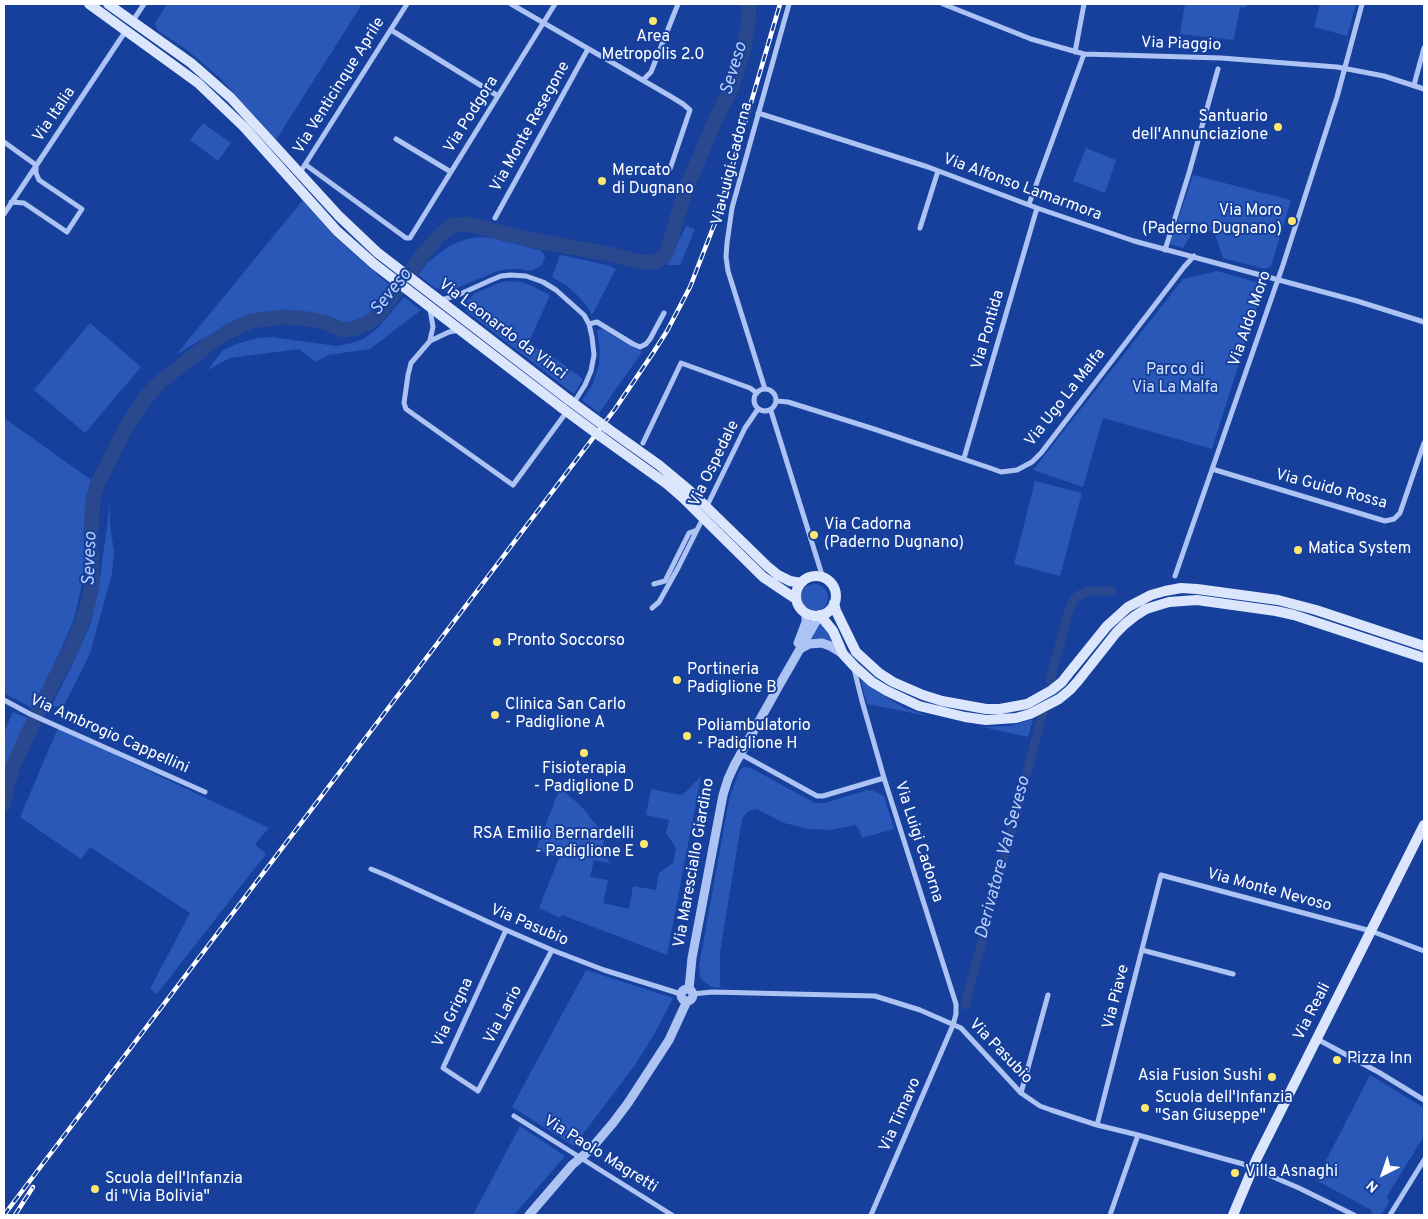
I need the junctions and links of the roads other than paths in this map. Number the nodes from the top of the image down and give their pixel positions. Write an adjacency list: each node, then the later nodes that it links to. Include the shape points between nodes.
1 (89, 4): 14 (main road, Via Leonardo da Vinci)
2 (108, 4): 12 (main road, Via Leonardo da Vinci)
3 (144, 4): 12 (street, Via Italia)
4 (407, 4): 15 (street, Via Venticinque Aprile)
5 (511, 4): 13 (street)
6 (555, 4): 13 (street, Via Podgora)
7 (678, 4): 22 (street, via 651,72)
8 (789, 4): 26 (street, Via Luigi Cadorna)
9 (942, 4): 18 (street, Via Piaggio, via 1031,39)
10 (1084, 4): 18 (street)
11 (1362, 4): 20 (street, Via Aldo Moro)
12 (133, 21): 14 (street, Via Italia); 30 (main road, Via Leonardo da Vinci, via 219,87)
13 (543, 24): 17 (street); 25 (street, Via Podgora)
14 (126, 30): 29 (street, Via Italia); 34 (main road, Via Leonardo da Vinci, via 198,82)
15 (391, 30): 25 (street); 30 (street, Via Venticinque Aprile)
16 (1424, 48): 23 (street)
17 (588, 49): 22 (street); 39 (street, Via Monte Resegone)
18 (1075, 52): 19 (street, Via Piaggio)
19 (1084, 54): 20 (street, Via Piaggio, via 1221,58); 36 (street)
20 (1344, 68): 23 (street, Via Piaggio); 45 (street, Via Aldo Moro)
21 (1218, 69): 42 (street)
22 (643, 80): 31 (street, via 690,110)
23 (1414, 85): 24 (street, Via Piaggio)
24 (1424, 89)
25 (498, 96): 33 (street, Via Podgora)
26 (758, 113): 32 (street, Via Alfonso Lamarmora); 55 (street, Via Luigi Cadorna, via 732,208 726,257)
27 (396, 139): 33 (street)
28 (4, 142): 29 (street)
29 (36, 165): 35 (street, Via Italia); 35 (street, via 39,180 82,209 67,232 24,203)
30 (303, 169): 34 (street, Via Venticinque Aprile); 41 (street, Via Leonardo da Vinci); 44 (main road, Via Leonardo da Vinci, via 355,233)
31 (670, 169)
32 (938, 171): 36 (street, Via Alfonso Lamarmora); 40 (street)
33 (451, 172): 41 (street, Via Podgora)
34 (292, 180): 44 (main road, Via Leonardo da Vinci, via 338,231 374,264)
35 (11, 202): 38 (street, Via Italia)
36 (1029, 204): 37 (street, Via Alfonso Lamarmora)
37 (1037, 208): 42 (street, Via Alfonso Lamarmora); 63 (street, Via Pontida)
38 (4, 214)
39 (495, 218)
40 (920, 228)
41 (409, 239)
42 (1165, 250): 43 (street, Via Alfonso Lamarmora)
43 (1194, 256): 45 (street, Via Alfonso Lamarmora); 63 (street, Via Ugo La Malfa, via 1032,462 1018,470 1001,472)
44 (395, 274): 47 (main road, Via Leonardo da Vinci, via 416,283); 48 (main road, Via Leonardo da Vinci, via 411,293)
45 (1279, 279): 51 (street, Via Alfonso Lamarmora); 64 (street, Via Aldo Moro)
46 (458, 295): 47 (street); 49 (street); 52 (street, via 501,276 526,276 556,290 584,315)
47 (440, 301): 49 (main road, Via Leonardo da Vinci)
48 (429, 306): 53 (main road, Via Leonardo da Vinci); 54 (street, Via Leonardo da Vinci, via 433,327)
49 (452, 309): 65 (main road, Via Leonardo da Vinci, bridge, via 659,465)
50 (664, 313): 52 (street, via 650,339 640,347 597,322)
51 (1424, 322)
52 (589, 324): 60 (street, via 593,346 592,372 586,385)
53 (460, 330): 54 (street, Via Leonardo da Vinci); 60 (main road, Via Leonardo da Vinci)
54 (430, 341): 60 (street, Via Leonardo da Vinci, via 410,367 405,407 513,484)
55 (765, 389): 56 (street); 57 (street, via 774,393)
56 (757, 392): 58 (street, via 754,400); 61 (street, via 681,363)
57 (777, 401): 59 (street); 63 (street, Via Ugo La Malfa, via 796,404)
58 (758, 409): 59 (street); 65 (street, Via Ospedale, via 745,428)
59 (771, 411): 69 (street)
60 (562, 413): 66 (main road, Via Leonardo da Vinci, bridge, via 667,484)
61 (643, 443)
62 (1424, 443): 64 (street, Via Guido Rossa, via 1400,513 1385,521)
63 (964, 458)
64 (1212, 469): 68 (street, Via Aldo Moro)
65 (707, 506): 66 (street, Via Ospedale); 70 (main road, Via Leonardo da Vinci, via 767,566 790,581)
66 (703, 518): 67 (street, Via Ospedale); 72 (main road, Via Leonardo da Vinci, via 763,577)
67 (697, 530): 71 (street, Via Ospedale, via 689,533 665,581); 74 (street, Via Ospedale, via 659,602)
68 (1175, 576)
69 (823, 578): 70 (main road, via 810,578); 73 (main road, via 832,586)
70 (801, 583): 72 (main road)
71 (654, 584)
72 (796, 598): 75 (main road, via 798,606)
73 (834, 603): 76 (main road, via 828,612); 77 (main road, via 856,652 893,682 923,695 986,709 1027,704 1052,690 1107,626 1128,607 1151,595 1181,588 1278,600)
74 (652, 608)
75 (806, 613): 76 (main road); 83 (street, Via Maresciallo Giardino, via 800,640)
76 (820, 615): 78 (street, Via Maresciallo Giardino); 79 (main road, via 833,631)
77 (1424, 646)
78 (800, 650): 79 (street, via 809,644 822,643); 83 (street, Via Maresciallo Giardino)
79 (844, 654): 81 (main road)
80 (1424, 658): 81 (main road, via 1294,615 1183,600 1146,609 1135,616 1116,633 1070,690 1044,708 1016,718 986,720 919,706 887,692)
81 (854, 666): 84 (street, Via Luigi Cadorna)
82 (4, 700): 85 (street, Via Ambrogio Cappellini)
83 (739, 753): 84 (street, via 817,796); 95 (street, Via Maresciallo Giardino, via 723,795)
84 (884, 778): 97 (street, Via Luigi Cadorna, via 956,1004)
85 (205, 792)
86 (1424, 825): 90 (main road, Via Reali)
87 (371, 869): 89 (street, Via Pasubio)
88 (1161, 875): 90 (street, Via Monte Nevoso); 92 (street, Via Piave)
89 (506, 930): 91 (street, Via Pasubio); 99 (street, Via Grigna, via 443,1068)
90 (1371, 931): 93 (street, Via Monte Nevoso); 98 (main road, Via Reali)
91 (552, 950): 95 (street, Via Pasubio); 99 (street, Via Lario)
92 (1142, 950): 94 (street); 103 (street, Via Piave)
93 (1424, 951)
94 (1233, 974)
95 (686, 995): 97 (street, Via Pasubio, via 712,992 875,996 920,1010); 105 (street, via 653,1058)
96 (1048, 995): 100 (street)
97 (953, 1025): 100 (street, Via Pasubio, via 966,1032); 111 (street, Via Timavo)
98 (1316, 1038): 101 (street); 107 (main road, Via Reali)
99 (478, 1091)
100 (1022, 1093): 103 (street, Via Pasubio, via 1051,1110)
101 (1424, 1100)
102 (514, 1116): 105 (street, Via Paolo Magretti)
103 (1097, 1125): 104 (street, Via Pasubio)
104 (1138, 1135): 107 (street, Via Pasubio); 112 (street)
105 (580, 1158): 108 (street); 109 (street, via 576,1168); 110 (street, Via Paolo Magretti)
106 (1424, 1160): 115 (street)
107 (1252, 1168): 113 (main road, Via Reali); 114 (street, Via Pasubio)
108 (529, 1215)
109 (536, 1215)
110 (672, 1215)
111 (871, 1215)
112 (1110, 1215)
113 (1233, 1215)
114 (1354, 1215)
115 (1390, 1215)

